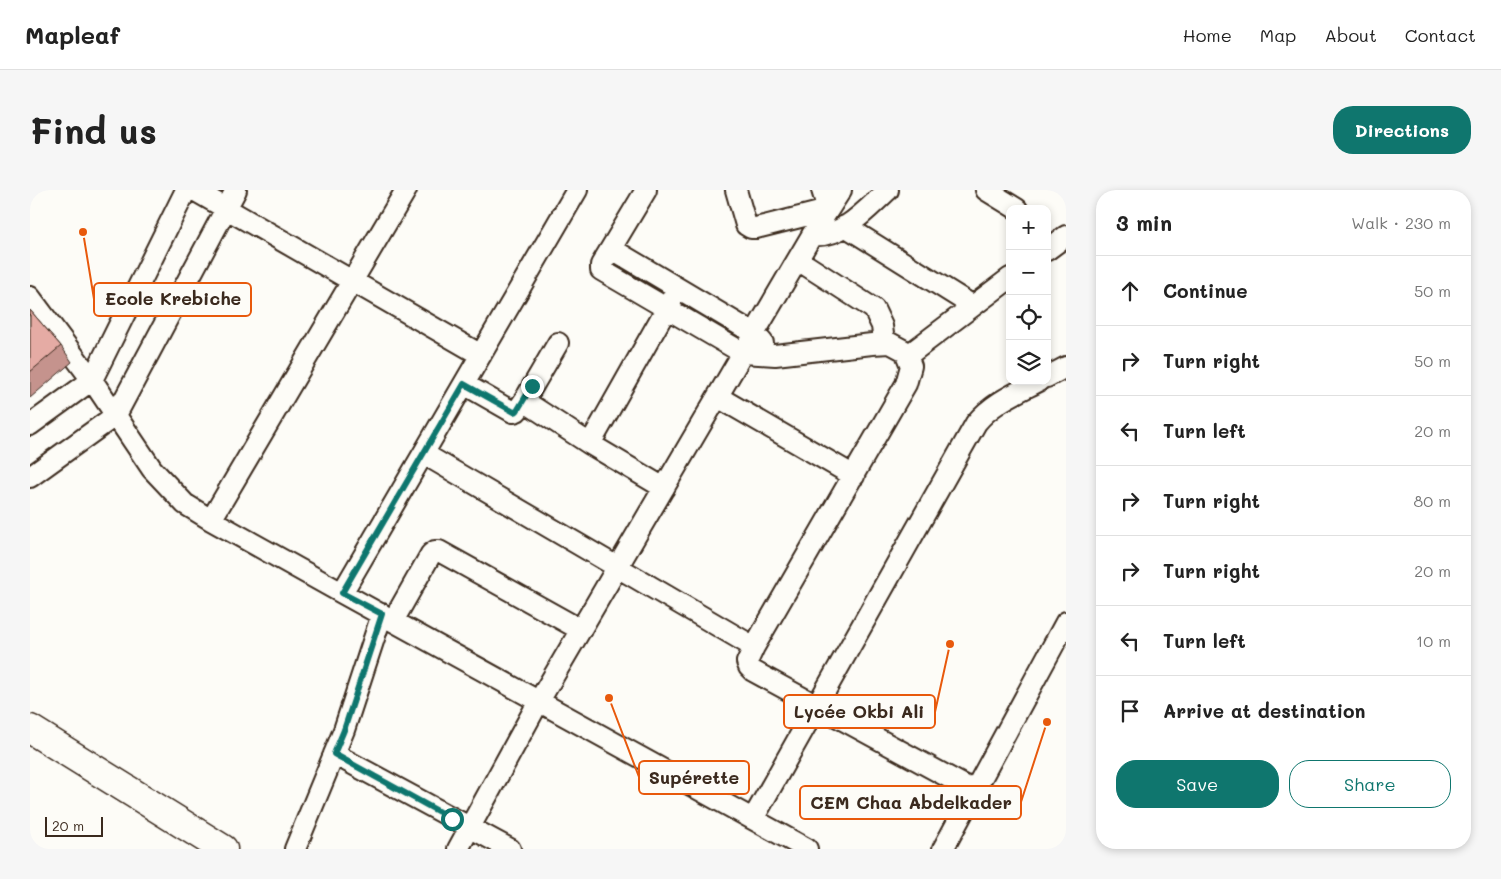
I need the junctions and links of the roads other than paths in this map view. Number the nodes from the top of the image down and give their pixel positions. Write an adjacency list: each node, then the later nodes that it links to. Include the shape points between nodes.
1 (186, 190): 36 (street)
2 (194, 190): 13 (street)
3 (236, 190): 13 (street)
4 (406, 190): 21 (street)
5 (577, 190): 31 (street)
6 (646, 190): 19 (street)
7 (736, 190): 14 (street, via 746,224 751,228)
8 (822, 190): 14 (street)
9 (840, 190): 14 (street)
10 (888, 190): 15 (street)
11 (986, 190): 12 (street)
12 (1010, 205)
13 (227, 209): 21 (street); 41 (street)
14 (828, 210): 17 (street)
15 (845, 226): 17 (street, via 834,233); 25 (street)
16 (1059, 234): 18 (street)
17 (812, 235): 20 (street)
18 (1051, 245)
19 (612, 249): 23 (street); 26 (street, via 601,270)
20 (798, 260): 27 (street); 29 (street, via 874,309 882,326)
21 (353, 281): 31 (street); 48 (street)
22 (1006, 281): 25 (street)
23 (678, 288): 26 (street); 27 (street)
24 (30, 297): 36 (street)
25 (974, 306): 33 (street)
26 (667, 308): 30 (street); 43 (street)
27 (755, 334): 30 (street); 32 (street)
28 (558, 343): 40 (street)
29 (884, 343): 32 (street); 33 (street, via 896,345)
30 (743, 353): 32 (street); 39 (street)
31 (481, 355): 37 (street)
32 (775, 355)
33 (907, 356): 45 (street, via 911,366 906,384)
34 (1066, 367): 35 (street)
35 (1051, 375)
36 (92, 380): 41 (street); 42 (street)
37 (464, 384): 40 (street, via 514,412); 44 (street)
38 (1032, 385): 56 (street, via 994,405 976,423)
39 (718, 397): 45 (street); 47 (street)
40 (524, 400): 43 (street)
41 (116, 415): 46 (street); 48 (street, via 158,476 185,504)
42 (30, 425)
43 (590, 444): 47 (street)
44 (424, 454): 49 (street); 50 (street)
45 (854, 476): 54 (street)
46 (30, 477)
47 (664, 488): 49 (street)
48 (211, 520): 50 (street)
49 (618, 568): 53 (street); 54 (street)
50 (342, 593): 51 (street)
51 (388, 617): 53 (street, via 431,554 440,551); 55 (street); 58 (street)
52 (1066, 622): 59 (street)
53 (581, 630): 55 (street)
54 (754, 647): 56 (street, via 747,659 749,667)
55 (539, 701): 60 (street); 61 (street)
56 (816, 705): 59 (street); 60 (street)
57 (32, 734): 63 (main road)
58 (334, 754): 61 (street); 64 (street)
59 (974, 791): 68 (street)
60 (752, 820): 62 (street)
61 (469, 828): 65 (street); 66 (street)
62 (775, 840): 67 (street)
63 (223, 849)
64 (295, 849)
65 (458, 849)
66 (510, 849)
67 (807, 849)
68 (943, 849)

